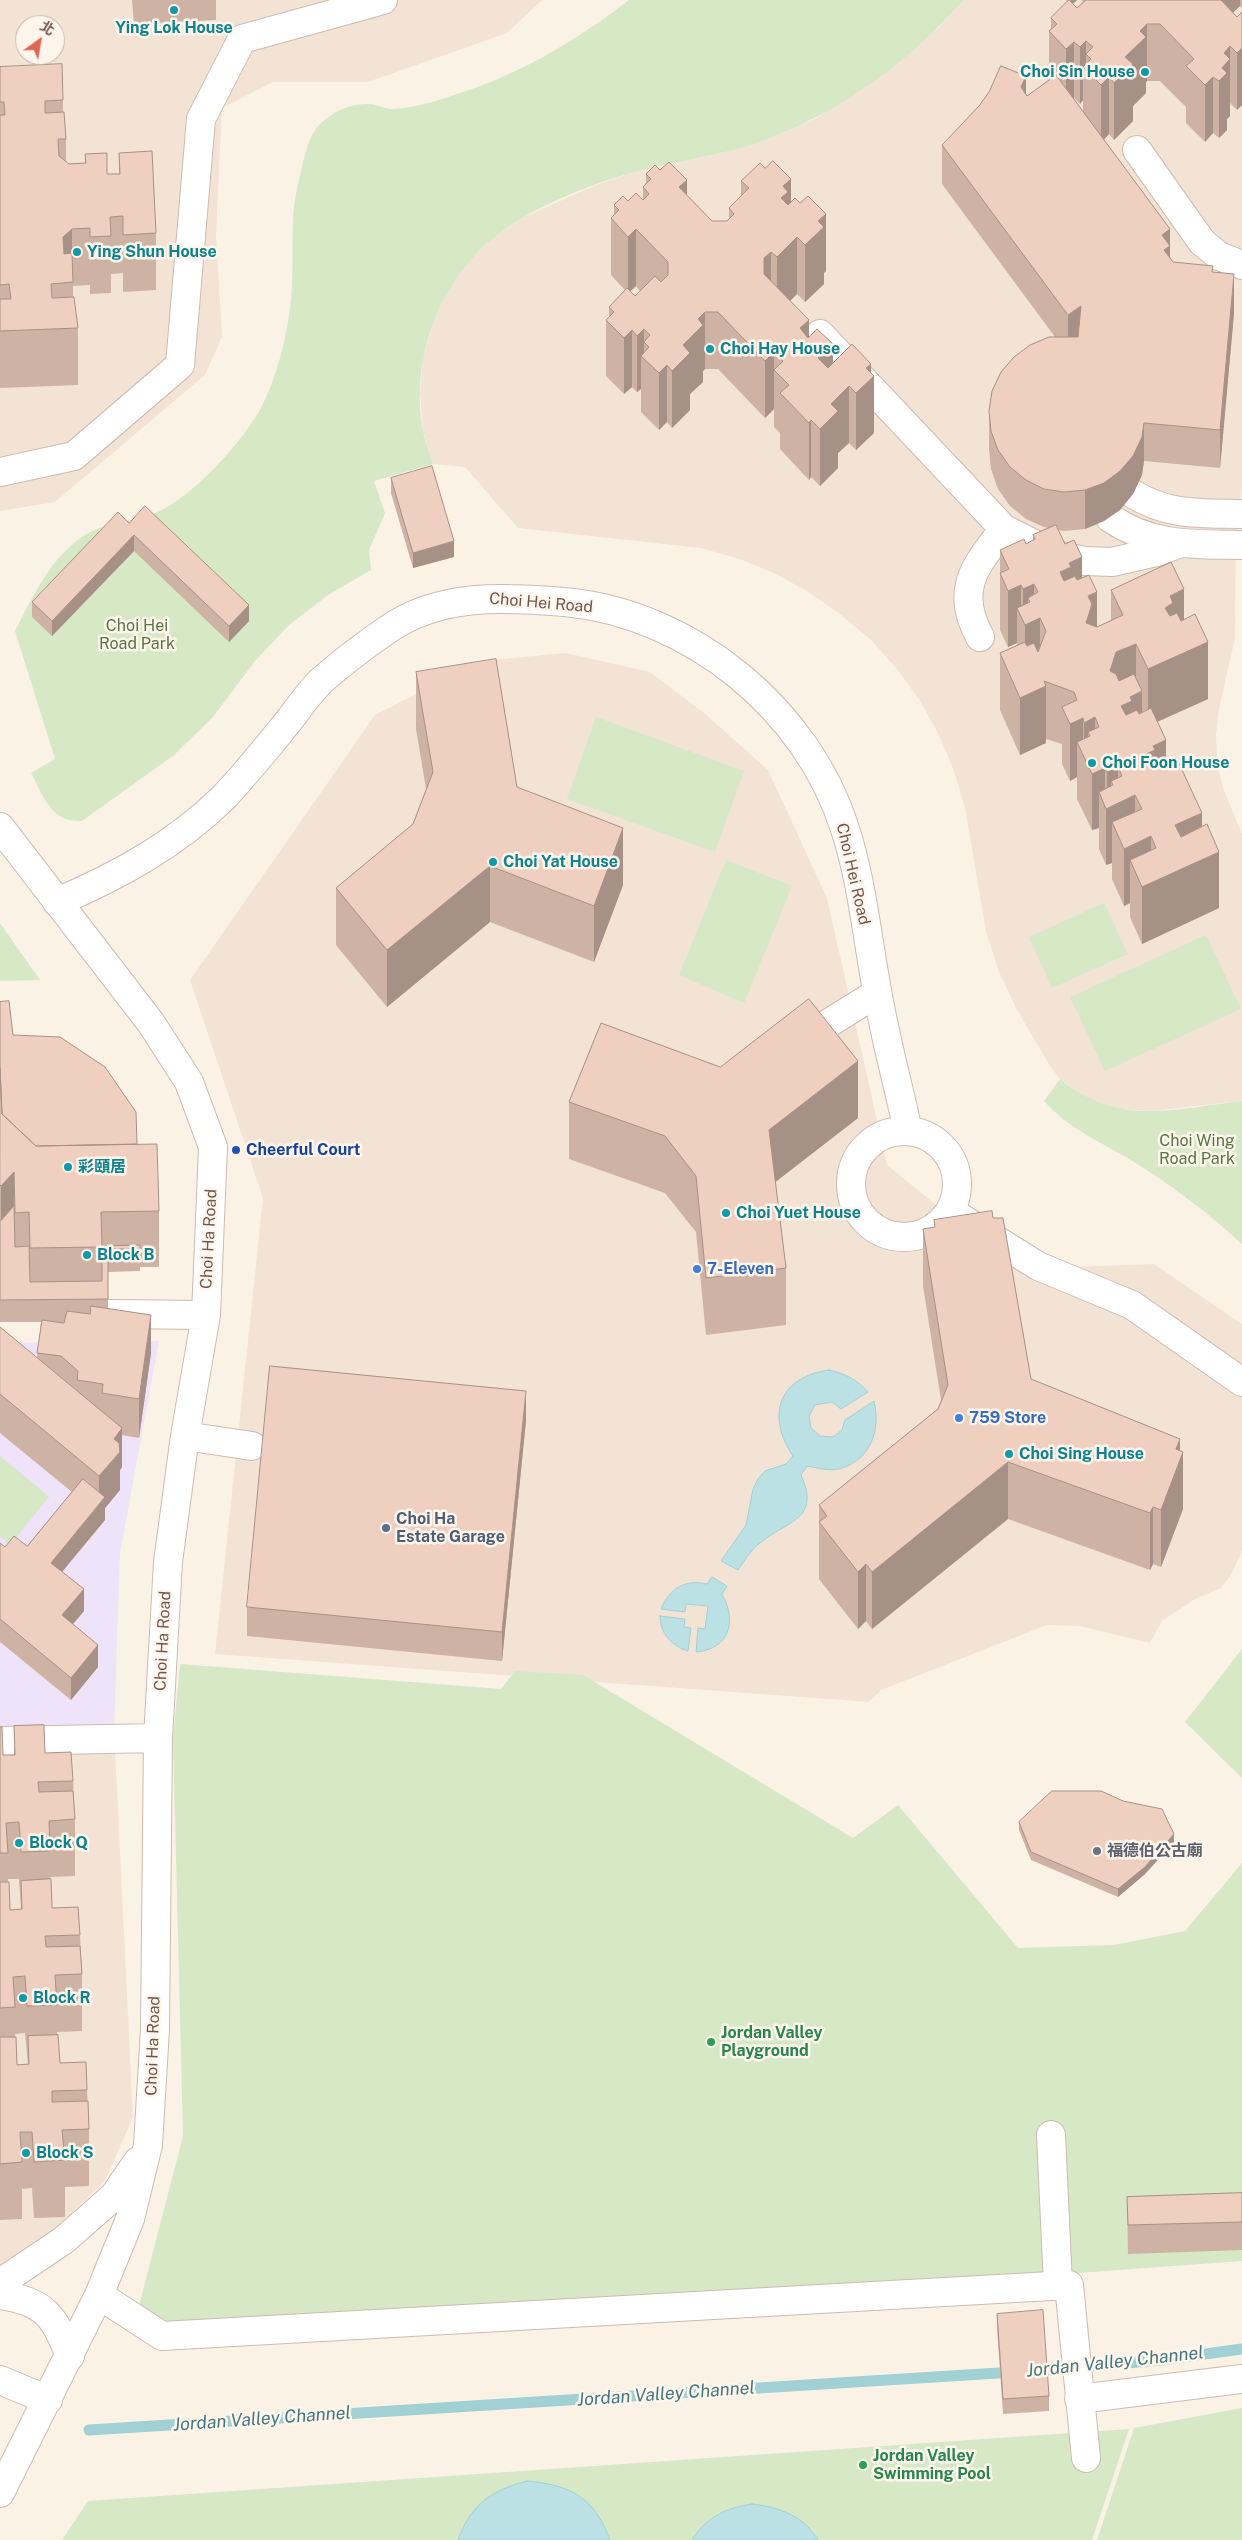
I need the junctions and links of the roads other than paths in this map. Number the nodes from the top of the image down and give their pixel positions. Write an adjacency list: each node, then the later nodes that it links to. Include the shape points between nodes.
1 (383, 0): 5 (street, via 242,39 201,119 180,365 74,456)
2 (1137, 150): 3 (street, via 1202,242 1219,256)
3 (1242, 265)
4 (820, 334): 9 (street)
5 (0, 472)
6 (1133, 494): 7 (street, via 1155,507 1168,510)
7 (1242, 514)
8 (1110, 518): 10 (street, via 1135,532)
9 (1004, 529): 10 (street, via 1056,555 1084,561 1112,562); 12 (street, via 975,568 969,585 968,603)
10 (1178, 544): 11 (street)
11 (1242, 545)
12 (980, 637)
13 (0, 827): 14 (street, Choi Ha Road)
14 (57, 902): 15 (street, Choi Hei Road, via 145,859 185,830 222,798 255,762 318,684 392,626 435,607 481,598 588,604 645,621 698,646 747,681 788,724 821,773 845,828 859,886); 20 (street, Choi Ha Road, via 162,1040 189,1082 210,1138 213,1147)
15 (877, 994): 16 (street); 17 (street, Choi Hei Road)
16 (779, 1054)
17 (908, 1131): 18 (street, via 940,1145 951,1160 957,1194); 18 (street, via 891,1133 862,1151 852,1175 853,1201 874,1228 890,1236 908,1238 940,1224)
18 (950, 1211): 21 (street, via 1038,1266 1132,1305)
19 (88, 1314): 20 (street)
20 (206, 1315): 22 (street, Choi Ha Road)
21 (1242, 1382)
22 (185, 1436): 23 (street); 24 (street, Choi Ha Road, via 168,1562)
23 (252, 1446)
24 (158, 1738): 25 (street); 27 (street, Choi Ha Road, via 155,2029)
25 (0, 1741)
26 (1050, 2135): 29 (street)
27 (148, 2145): 28 (street, via 114,2196 64,2240); 31 (street, Choi Ha Road, via 130,2219)
28 (0, 2283)
29 (1063, 2285): 31 (street, via 162,2336); 35 (street)
30 (0, 2295): 32 (street, via 15,2297 46,2310 59,2327)
31 (99, 2295): 32 (street, Choi Ha Road)
32 (70, 2356): 36 (street, Choi Ha Road)
33 (1242, 2379): 35 (street)
34 (0, 2380): 36 (street)
35 (1079, 2399): 37 (street)
36 (48, 2400): 38 (street, Choi Ha Road)
37 (1086, 2458)
38 (0, 2493)

